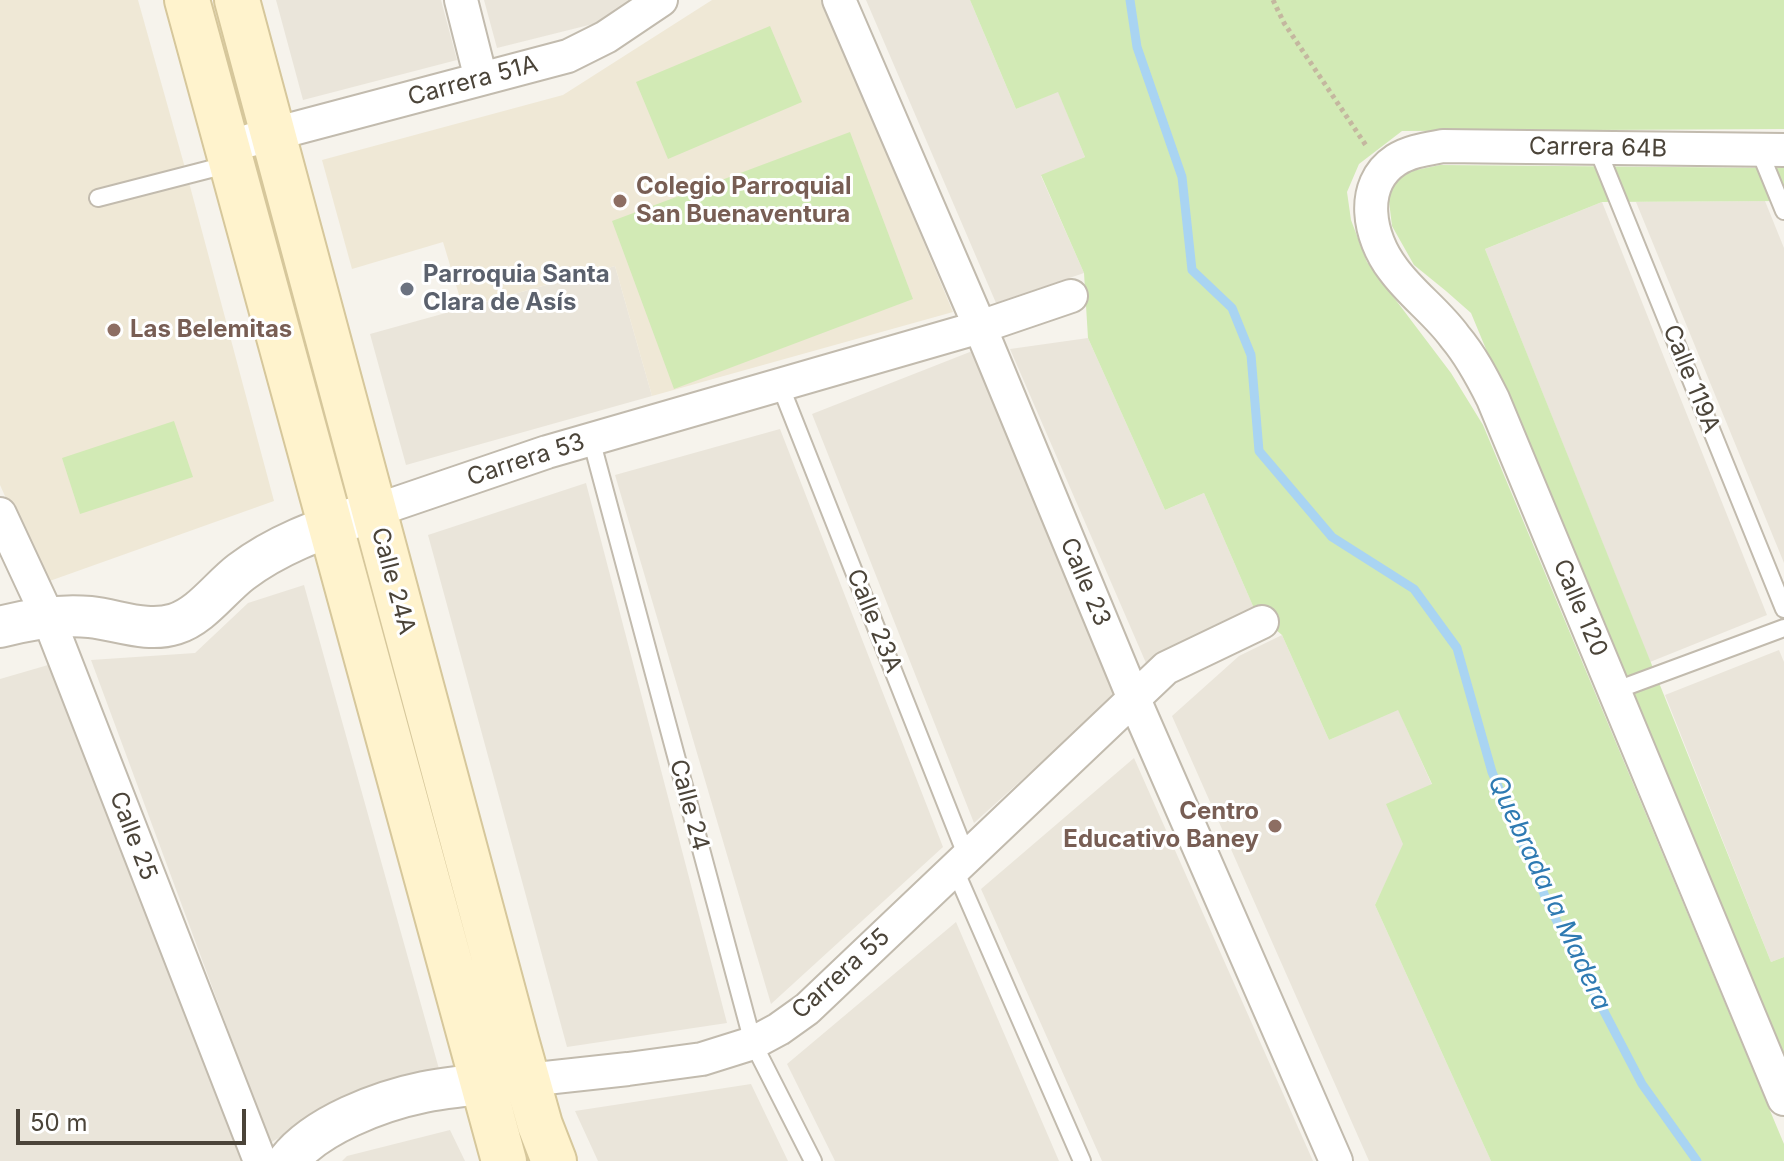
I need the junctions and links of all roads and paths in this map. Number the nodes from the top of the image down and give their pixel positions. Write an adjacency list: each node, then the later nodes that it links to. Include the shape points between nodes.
1 (187, 0): 11 (main road, Calle 24A)
2 (237, 0): 8 (main road, Calle 24A)
3 (461, 0): 7 (street)
4 (661, 0): 7 (street, Carrera 51A, via 587,48)
5 (839, 0): 16 (street, Calle 23)
6 (1273, 0): 12 (path)
7 (481, 79): 8 (street, Carrera 51A)
8 (273, 134): 11 (street, Carrera 51A); 19 (main road, Calle 24A)
9 (1597, 148): 10 (street, Carrera 64B); 12 (street, Carrera 64B, via 1443,146 1395,160); 22 (lane, Calle 119A)
10 (1771, 150): 14 (lane)
11 (230, 155): 13 (lane); 21 (main road, Calle 24A)
12 (1381, 175): 27 (street, Calle 120, via 1370,213 1378,242 1392,268 1453,333 1476,366)
13 (98, 198)
14 (1784, 211)
15 (1071, 296): 16 (street, Carrera 53)
16 (980, 327): 17 (street, Carrera 53); 28 (street, Calle 23)
17 (780, 385): 18 (street, Carrera 53); 29 (lane, Calle 23A)
18 (591, 439): 19 (street, Carrera 53); 30 (lane, Calle 24)
19 (374, 511): 21 (street, Carrera 53); 31 (main road, Calle 24A)
20 (0, 514): 23 (street, Calle 25)
21 (330, 526): 23 (street, Carrera 53, via 266,554 175,624 145,627 92,617); 32 (main road, Calle 24A)
22 (1784, 609)
23 (48, 617): 25 (street, Carrera 53); 34 (street, Calle 25)
24 (1262, 622): 28 (street, Carrera 55, via 1166,668)
25 (0, 627)
26 (1784, 628): 27 (lane)
27 (1614, 691): 33 (street, Calle 120)
28 (1134, 699): 29 (street, Carrera 55); 40 (street, Calle 23)
29 (961, 864): 30 (street, Carrera 55, via 807,1009); 39 (lane, Calle 23A)
30 (753, 1043): 31 (street, Carrera 55, via 702,1059); 38 (lane, Calle 24)
31 (527, 1080): 32 (street, Carrera 55); 37 (main road, Calle 24A)
32 (482, 1084): 35 (street, Carrera 55, via 382,1104 328,1128); 36 (main road, Calle 24A)
33 (1784, 1099)
34 (260, 1161)
35 (288, 1161)
36 (504, 1161)
37 (554, 1161)
38 (813, 1161)
39 (1082, 1161)
40 (1336, 1161)

